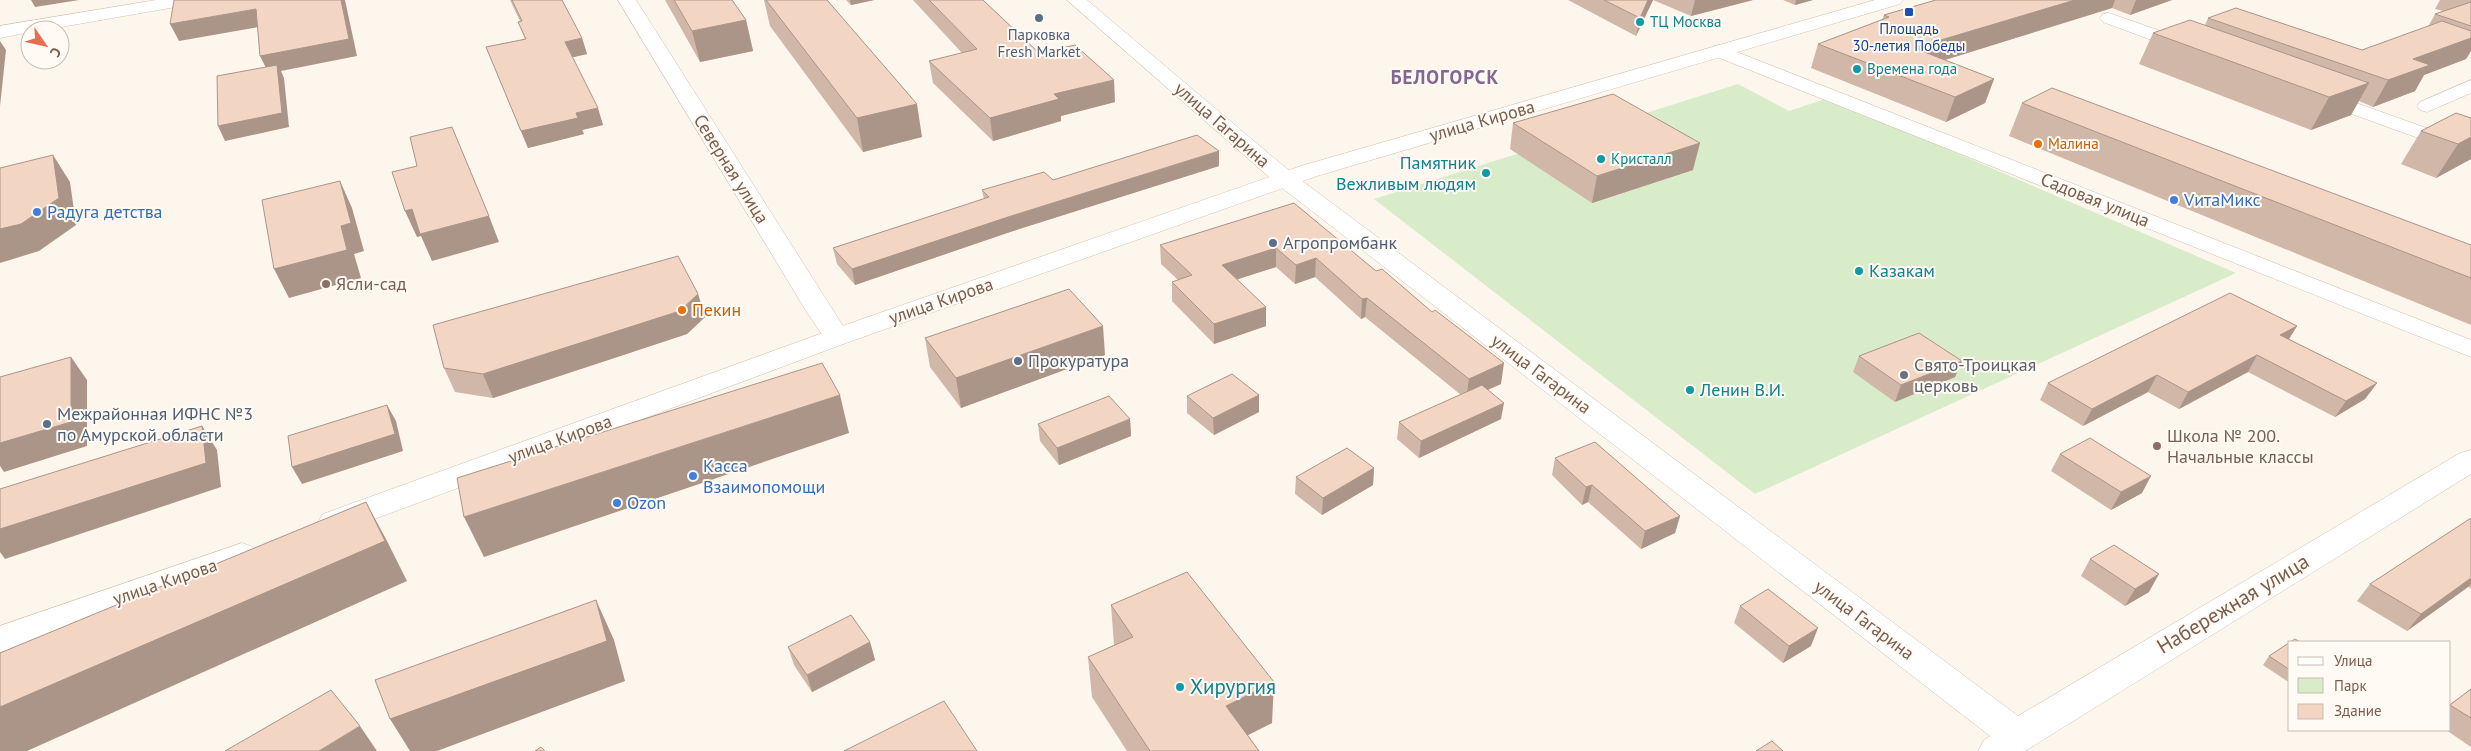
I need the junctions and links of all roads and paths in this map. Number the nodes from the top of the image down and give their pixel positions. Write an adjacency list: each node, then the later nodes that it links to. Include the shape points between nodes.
1 (187, 0): 6 (street)
2 (627, 0): 14 (street, Северная улица)
3 (1076, 0): 13 (street, улица Гагарина)
4 (1894, 0): 7 (street, улица Кирова)
5 (2108, 18): 8 (street)
6 (0, 32)
7 (1719, 51): 13 (street, улица Кирова); 15 (street, Садовая улица)
8 (2206, 54)
9 (2471, 86): 11 (street)
10 (2306, 91): 12 (street)
11 (2427, 106)
12 (2471, 151)
13 (1285, 180): 14 (street, улица Кирова); 20 (street, улица Гагарина)
14 (837, 337): 17 (street, улица Кирова)
15 (2471, 349)
16 (2471, 460): 20 (street, Набережная улица)
17 (316, 529)
18 (260, 548): 19 (street, улица Кирова)
19 (0, 640)
20 (2007, 744)

